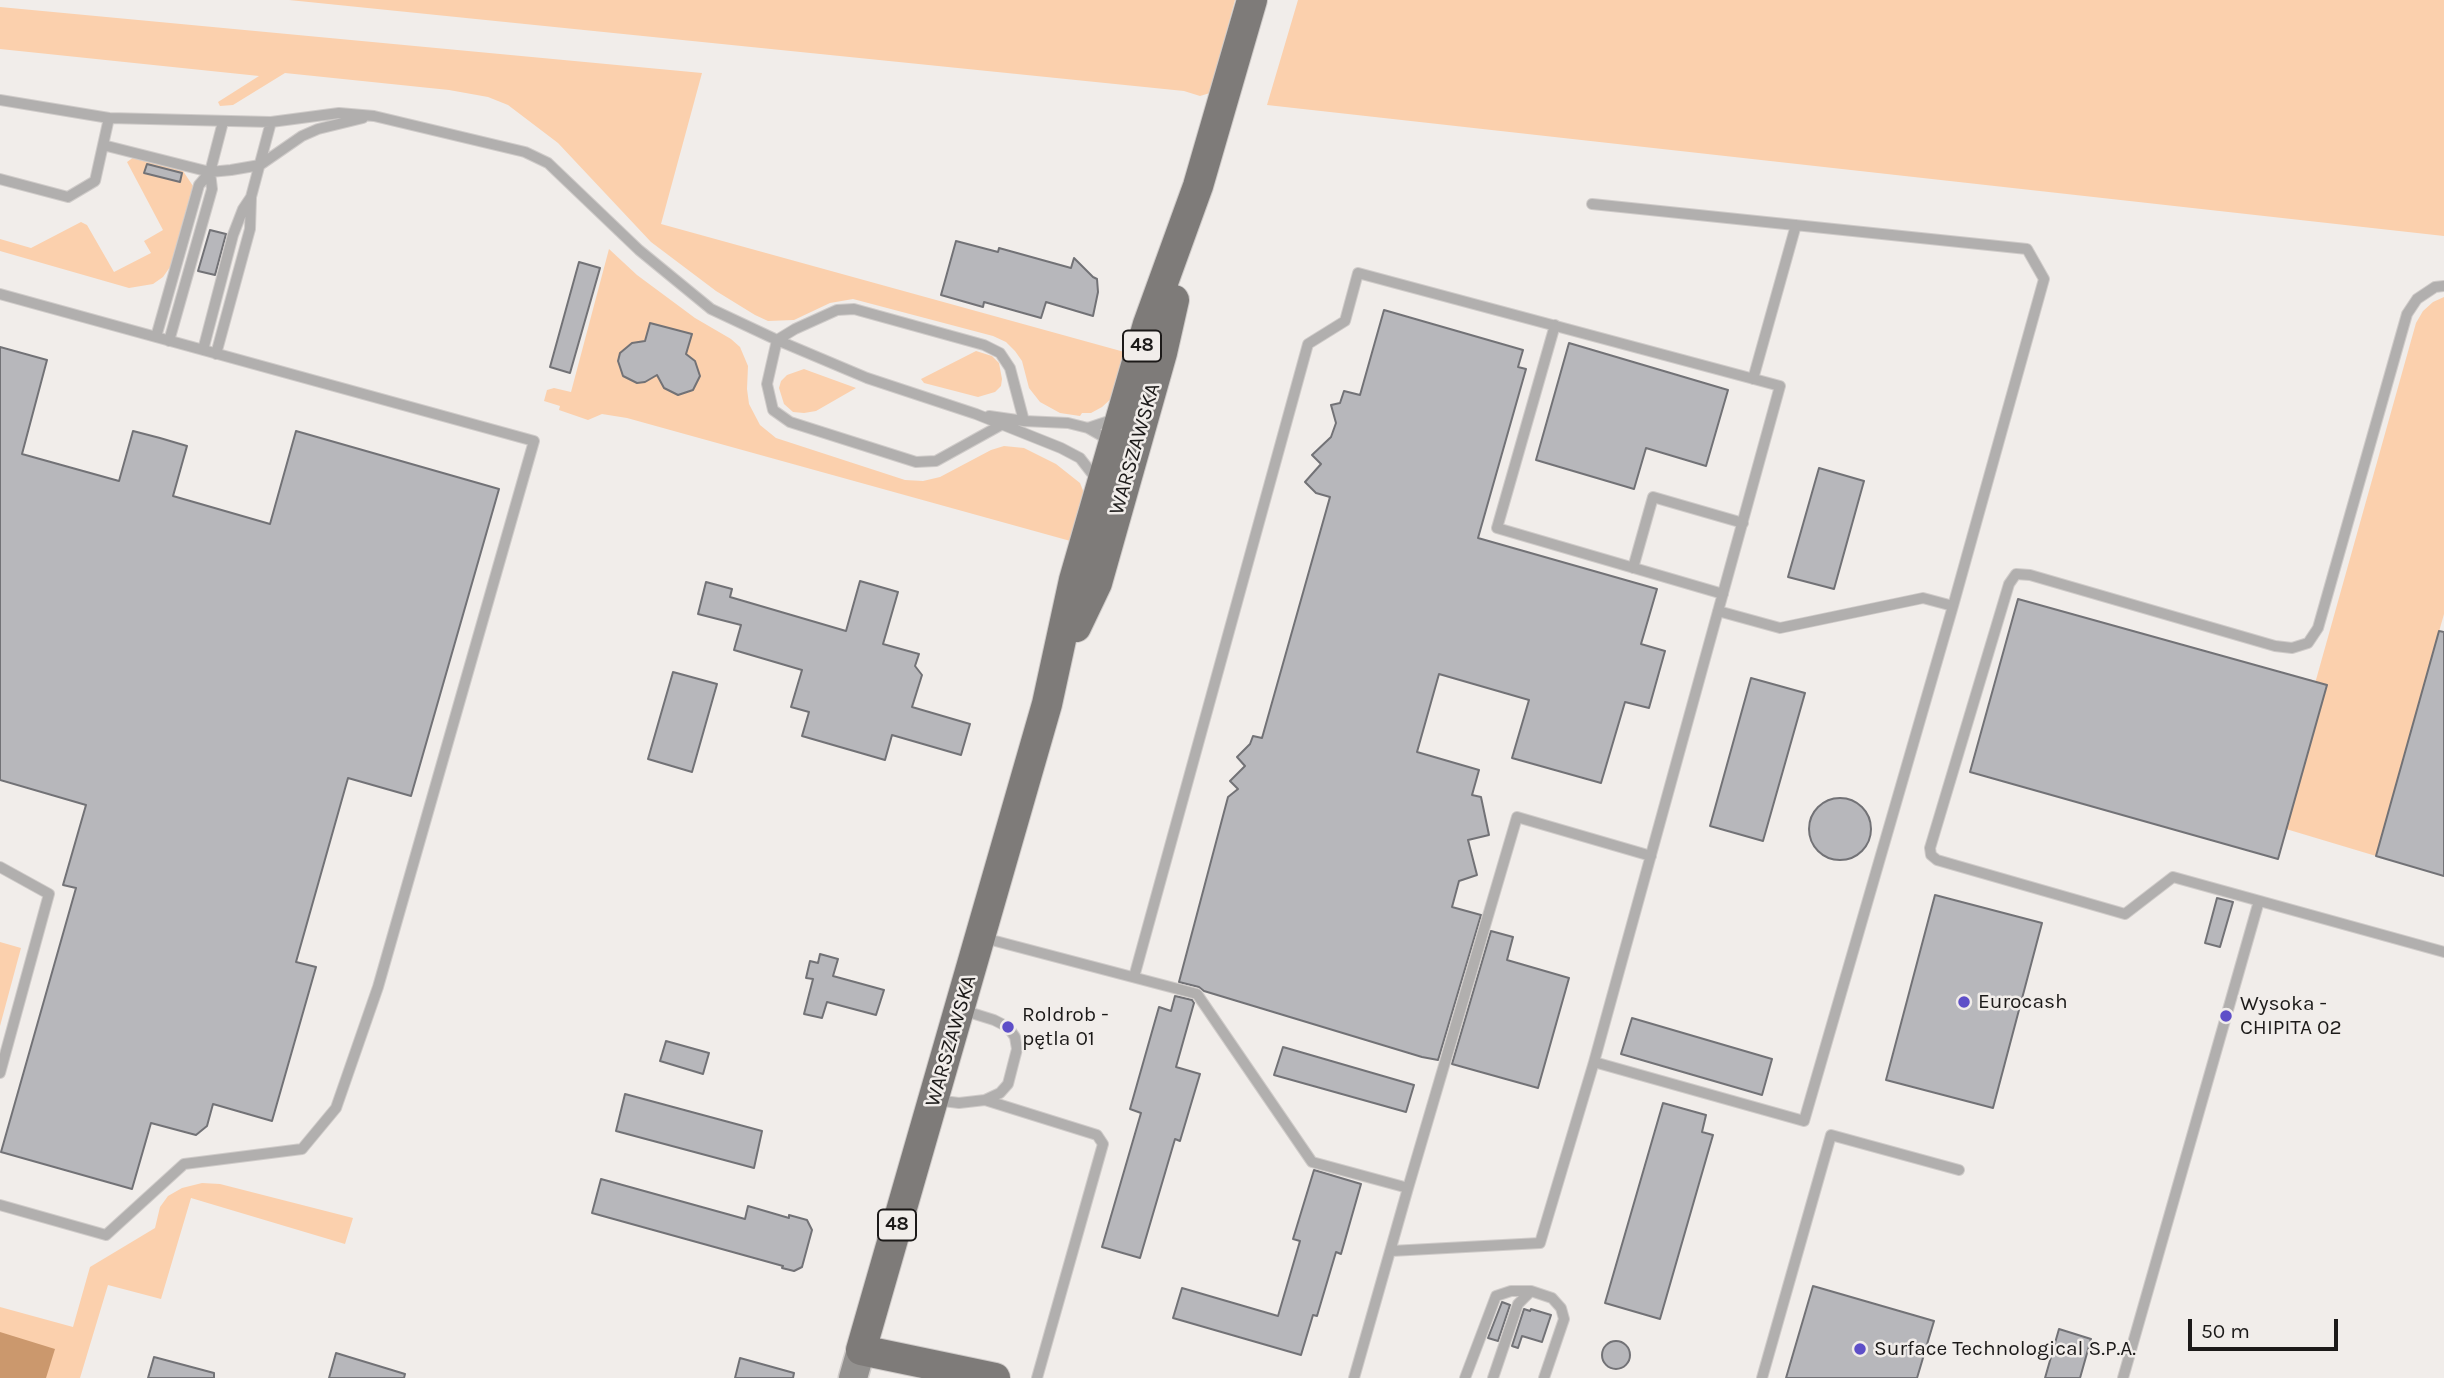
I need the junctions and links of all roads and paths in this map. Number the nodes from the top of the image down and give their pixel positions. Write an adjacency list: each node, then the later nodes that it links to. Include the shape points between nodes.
1 (1252, 0): 23 (main road, WARSZAWSKA / 48, via 1198,187 1148,324)
2 (0, 100): 4 (lane)
3 (374, 116): 6 (lane, via 339,113); 8 (lane, via 318,129); 18 (lane, via 525,152 548,163 639,250 710,309)
4 (109, 118): 5 (lane); 7 (lane)
5 (223, 122): 6 (lane); 9 (lane)
6 (271, 122): 8 (lane)
7 (103, 145): 9 (lane); 10 (lane, via 95,181 68,197)
8 (260, 165): 9 (lane); 11 (lane)
9 (210, 172): 17 (lane, via 199,186); 19 (lane, via 212,189)
10 (0, 179)
11 (251, 197): 20 (lane, via 236,225); 21 (lane, via 250,229)
12 (1592, 204): 13 (lane)
13 (1796, 225): 22 (lane); 34 (lane, via 2027,249 2044,279)
14 (2444, 286): 38 (lane, via 2417,299 2407,314 2318,628 2308,643 2292,648 2275,646 2016,574 2009,584 1930,848 1937,860 2125,914 2173,877)
15 (0, 294): 17 (lane)
16 (1555, 326): 22 (lane); 32 (lane, via 1497,528); 41 (lane, via 1358,273 1345,321 1308,344)
17 (156, 337): 19 (lane)
18 (777, 340): 24 (lane, via 867,378); 25 (lane, via 837,310 854,309 984,345 1000,353 1010,368); 26 (lane, via 767,384 773,410 790,422 916,462 936,461)
19 (169, 341): 20 (lane)
20 (203, 350): 21 (lane)
21 (216, 354): 49 (lane, via 534,441 378,987 336,1108 302,1149 184,1164 106,1235)
22 (1753, 379): 31 (lane, via 1780,386)
23 (1135, 411): 27 (lane); 28 (main road, WARSZAWSKA / 48); 30 (main road, WARSZAWSKA / 48)
24 (976, 414): 25 (lane); 26 (lane)
25 (1024, 421): 27 (lane)
26 (1001, 425): 29 (lane)
27 (1088, 428): 28 (lane, via 1102,436)
28 (1112, 451): 29 (lane, via 1097,458); 30 (main road, WARSZAWSKA / 48)
29 (1080, 458): 30 (lane)
30 (1108, 505): 39 (main road, WARSZAWSKA / 48, via 1074,580 1047,704)
31 (1743, 523): 32 (lane, via 1653,497); 33 (lane)
32 (1633, 568): 33 (lane)
33 (1723, 594): 35 (lane)
34 (1953, 606): 35 (lane, via 1923,598 1780,628); 43 (lane, via 1804,1121)
35 (1718, 611): 36 (lane)
36 (1651, 856): 43 (lane); 48 (lane, via 1517,817)
37 (0, 867): 44 (lane, via 49,894)
38 (2259, 901): 40 (lane); 60 (lane)
39 (981, 937): 41 (lane); 42 (main road, WARSZAWSKA / 48)
40 (2444, 952)
41 (1134, 977): 48 (lane, via 1197,994 1312,1162)
42 (961, 1009): 45 (main road, WARSZAWSKA / 48); 46 (lane, via 1008,1027 1015,1037 1017,1049 1008,1084)
43 (1594, 1062): 50 (lane, via 1540,1243)
44 (0, 1073)
45 (934, 1100): 46 (lane); 52 (main road, WARSZAWSKA / 48)
46 (985, 1100): 54 (lane, via 1097,1135 1103,1144)
47 (1959, 1170): 59 (lane, via 1831,1135)
48 (1408, 1188): 50 (lane)
49 (0, 1205)
50 (1391, 1251): 55 (lane)
51 (1531, 1291): 56 (lane, via 1496,1296); 57 (lane, via 1518,1304); 58 (lane, via 1552,1298 1564,1318)
52 (857, 1364): 53 (main road, 48)
53 (995, 1378)
54 (1037, 1378)
55 (1354, 1378)
56 (1465, 1378)
57 (1493, 1378)
58 (1544, 1378)
59 (1762, 1378)
60 (2123, 1378)

